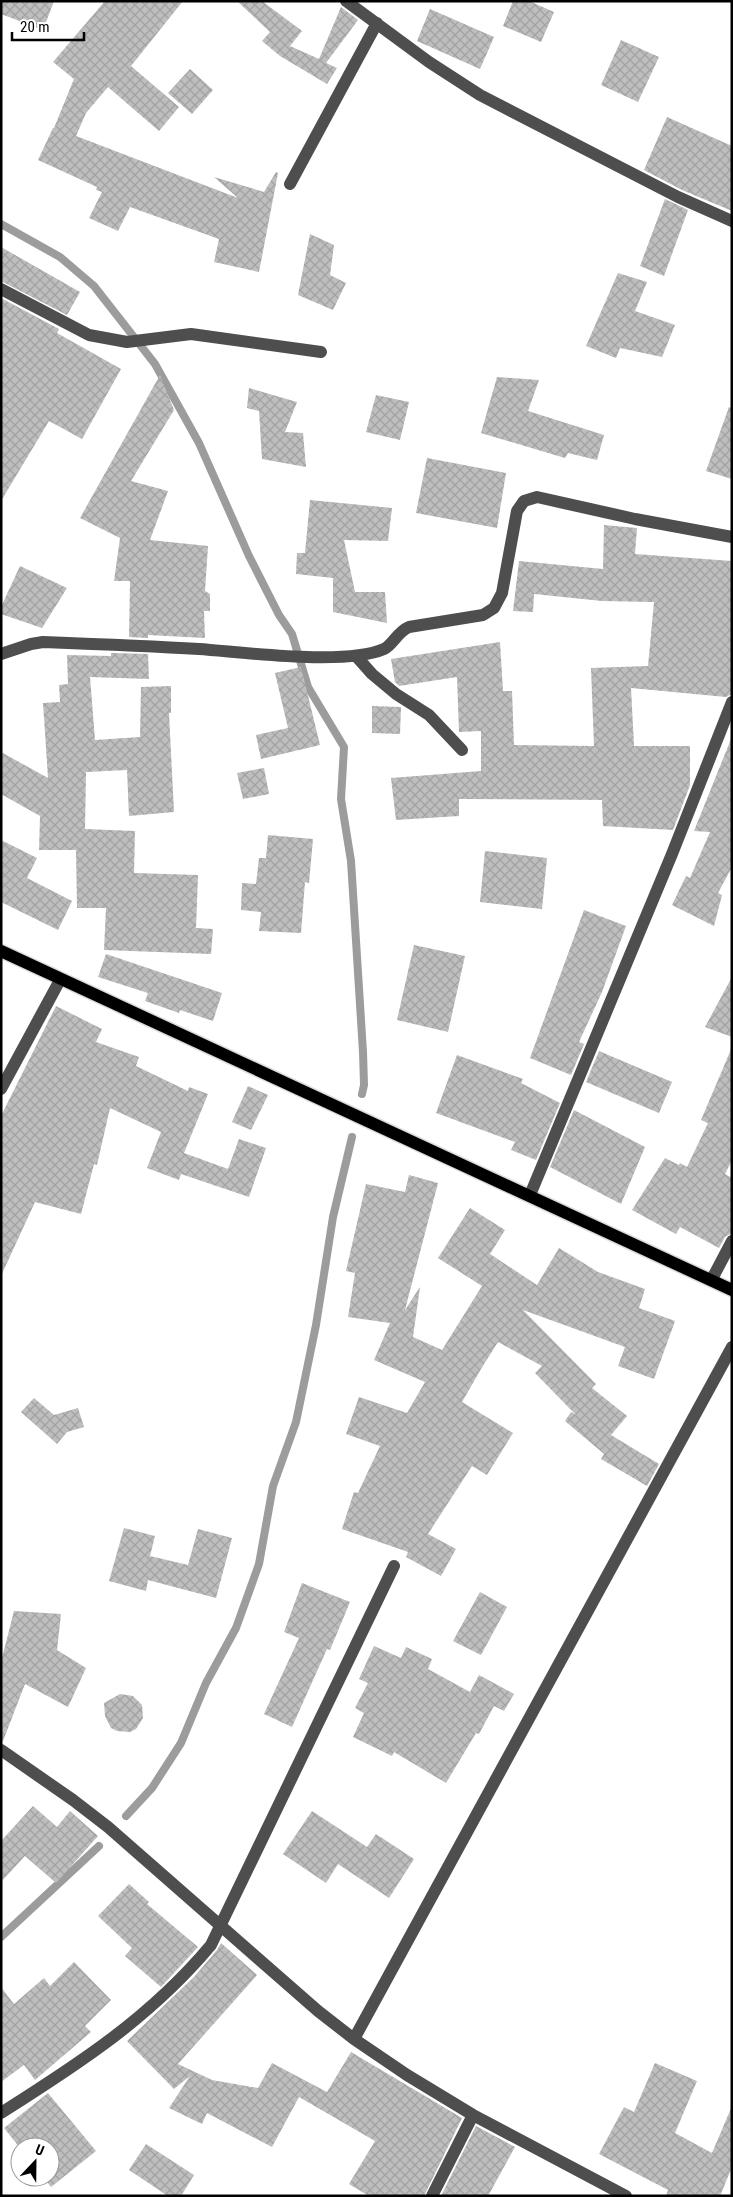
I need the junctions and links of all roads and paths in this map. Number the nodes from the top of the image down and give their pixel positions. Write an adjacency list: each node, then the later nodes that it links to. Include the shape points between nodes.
1 (346, 1): 2 (street)
2 (377, 22): 3 (street); 4 (street, via 429,62 480,95 670,193)
3 (290, 184)
4 (732, 221)
5 (1, 289): 6 (street, via 89,335 128,342 192,334)
6 (321, 352)
7 (732, 536): 9 (street, via 537,497 529,499 519,506 515,517 502,592 494,608 483,614 409,627 384,649)
8 (1, 654): 9 (street, via 43,642 291,656)
9 (356, 656): 11 (street, via 384,684 429,715)
10 (732, 702): 15 (street)
11 (462, 750)
12 (1, 951): 13 (main road)
13 (60, 980): 14 (street); 15 (main road)
14 (1, 1089)
15 (530, 1195): 17 (main road)
16 (732, 1241): 17 (street)
17 (712, 1279): 18 (main road)
18 (732, 1290)
19 (732, 1347): 23 (street)
20 (394, 1566): 22 (street)
21 (1, 1750): 22 (street, via 108,1827)
22 (221, 1926): 23 (street); 24 (street, via 211,1945 188,1973 133,2024)
23 (354, 2039): 25 (street)
24 (1, 2113)
25 (473, 2115): 26 (street); 27 (street)
26 (432, 2196)
27 (626, 2196)

